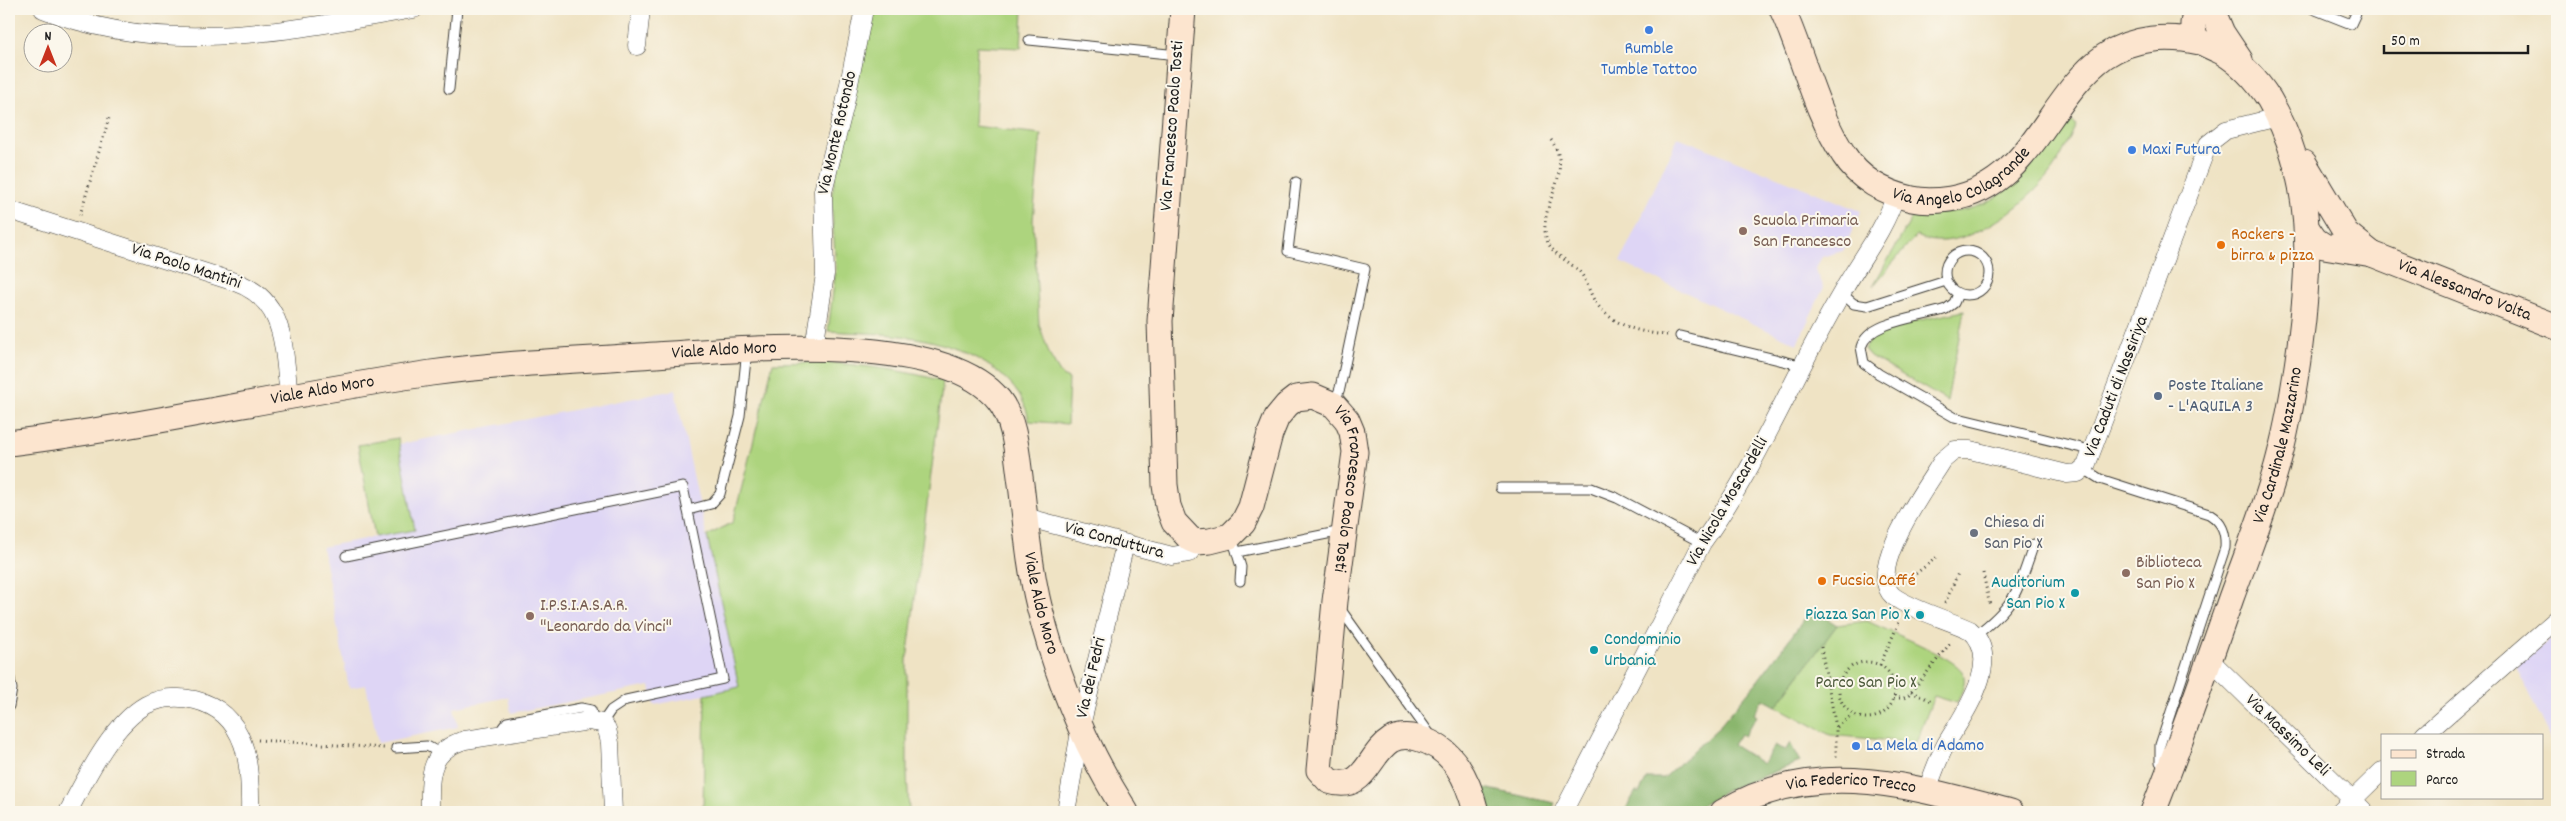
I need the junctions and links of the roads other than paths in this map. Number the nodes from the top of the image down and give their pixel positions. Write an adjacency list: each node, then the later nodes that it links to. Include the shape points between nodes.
1 (43, 9): 2 (street, via 110,28 193,37 267,32)
2 (414, 9)
3 (457, 9): 17 (lane)
4 (641, 9): 14 (street)
5 (864, 9): 30 (street, Via Monte Rotondo, via 845,104 823,187 825,274)
6 (1183, 9): 15 (street, Via Francesco Paolo Tosti)
7 (1782, 9): 20 (street, Via Angelo Colagrande, via 1838,146 1861,174)
8 (2313, 9): 9 (lane, via 2351,24)
9 (2358, 9)
10 (2207, 10): 12 (street); 13 (street, via 2194,17 2195,35); 16 (street, Via Cardinale Mazzarino)
11 (1029, 40): 15 (lane)
12 (2145, 40): 13 (street, Via Angelo Colagrande, via 2174,38); 20 (street, Via Angelo Colagrande, via 2116,50 2099,61 2017,162 1991,184 1969,194 1942,200 1918,200)
13 (2200, 42): 16 (street, Via Cardinale Mazzarino, via 2228,56)
14 (636, 46)
15 (1178, 55): 42 (street, Via Francesco Paolo Tosti, via 1160,321 1164,448 1171,515 1179,529)
16 (2250, 74): 18 (street, Via Cardinale Mazzarino)
17 (448, 89)
18 (2282, 125): 22 (street, Via Cardinale Mazzarino, via 2302,182); 23 (street, Via Alessandro Volta, via 2338,221); 36 (street, Via Caduti di Nassiriya, via 2226,130 2208,144)
19 (1296, 182): 34 (lane, via 1288,251 1366,269)
20 (1896, 194): 26 (street, Via Nicola Moscardelli, via 1874,244)
21 (9, 210): 33 (street, Via Paolo Mantini, via 248,287 261,296 275,313)
22 (2308, 230): 23 (street, Via Alessandro Volta, via 2319,224 2329,224); 24 (street, Via Alessandro Volta, via 2324,246); 52 (street, Via Cardinale Mazzarino, via 2304,315 2295,384 2279,458)
23 (2351, 237): 24 (street, Via Alessandro Volta)
24 (2372, 254): 28 (street, Via Alessandro Volta)
25 (1946, 281): 26 (lane, via 1868,306 1854,304); 27 (lane); 27 (lane, via 1947,263 1957,253 1972,251 1985,259 1990,273 1985,287 1972,295)
26 (1841, 293): 32 (street, Via Nicola Moscardelli)
27 (1958, 294): 36 (lane, via 1946,309 1879,327 1869,333 1861,347 1864,363 1954,418)
28 (2557, 327)
29 (1680, 336): 32 (lane)
30 (814, 348): 31 (street, Viale Aldo Moro); 40 (street, Viale Aldo Moro, via 907,357 966,376 991,392 1005,409 1013,433)
31 (747, 350): 33 (street, Viale Aldo Moro, via 456,370); 39 (lane, via 740,416 721,491 711,504)
32 (1804, 366): 43 (street, Via Nicola Moscardelli, via 1726,509)
33 (289, 396): 35 (street, Viale Aldo Moro)
34 (1334, 405): 41 (street, Via Francesco Paolo Tosti, via 1350,427 1354,446); 45 (street, Via Francesco Paolo Tosti, via 1313,396 1300,397 1277,416 1251,507)
35 (9, 443)
36 (2094, 451): 37 (street, Via Caduti di Nassiriya)
37 (2084, 469): 51 (street, Via Caduti di Nassiriya, via 2067,474 1970,450 1955,450 1947,455 1894,544 1885,569 1886,586 1895,597); 61 (lane, via 2096,478 2209,514 2222,524 2225,548 2160,745 2160,762)
38 (1500, 488): 43 (lane, via 1591,488 1617,498)
39 (688, 510): 47 (lane, via 683,486); 55 (lane, via 723,679 626,700)
40 (1025, 518): 44 (street, Via Conduttura); 56 (street, Viale Aldo Moro, via 1038,604 1055,663)
41 (1344, 530): 45 (lane); 49 (street, Via Francesco Paolo Tosti)
42 (1197, 542): 44 (street, Via Conduttura, via 1192,552 1177,556); 45 (street)
43 (1702, 543): 72 (street, Via Nicola Moscardelli)
44 (1125, 544): 56 (street, Via dei Fedri)
45 (1233, 544): 48 (lane, via 1241,567)
46 (2034, 544): 51 (lane, via 2013,601 1998,617)
47 (346, 556)
48 (1240, 581)
49 (1334, 601): 58 (lane); 58 (street, Via Francesco Paolo Tosti, via 1323,702 1320,773 1336,783 1354,781 1381,749 1398,738 1412,737)
50 (2557, 619): 57 (street)
51 (1969, 631): 63 (street, via 1980,642 1983,656 1978,685 1967,713 1937,762)
52 (2210, 660): 61 (street, Via Cardinale Mazzarino); 64 (street, Via Massimo Leli)
53 (9, 674): 54 (lane, via 12,689)
54 (9, 706)
55 (598, 722): 60 (street, via 456,742); 68 (street, via 610,737)
56 (1081, 726): 69 (street, Via dei Fedri); 70 (street, Viale Aldo Moro, via 1103,774)
57 (2425, 734)
58 (1438, 746): 71 (street, Via Francesco Paolo Tosti, via 1462,773)
59 (396, 748): 60 (lane, via 427,746)
60 (440, 753): 67 (street, via 431,774)
61 (2170, 769): 75 (street, Via Cardinale Mazzarino)
62 (2381, 772): 64 (street)
63 (1927, 790): 73 (street, Via Federico Trecco, via 1859,780 1806,781 1767,792); 74 (street, Via Federico Trecco)
64 (2346, 806): 76 (street, Via Massimo Leli)
65 (68, 812): 66 (street, via 112,738 136,712 146,705 178,697 206,703 224,712 240,738 249,773)
66 (250, 812)
67 (430, 812)
68 (613, 812)
69 (1066, 812)
70 (1126, 812)
71 (1476, 812)
72 (1563, 812)
73 (1724, 812)
74 (2011, 812)
75 (2153, 812)
76 (2365, 812)

